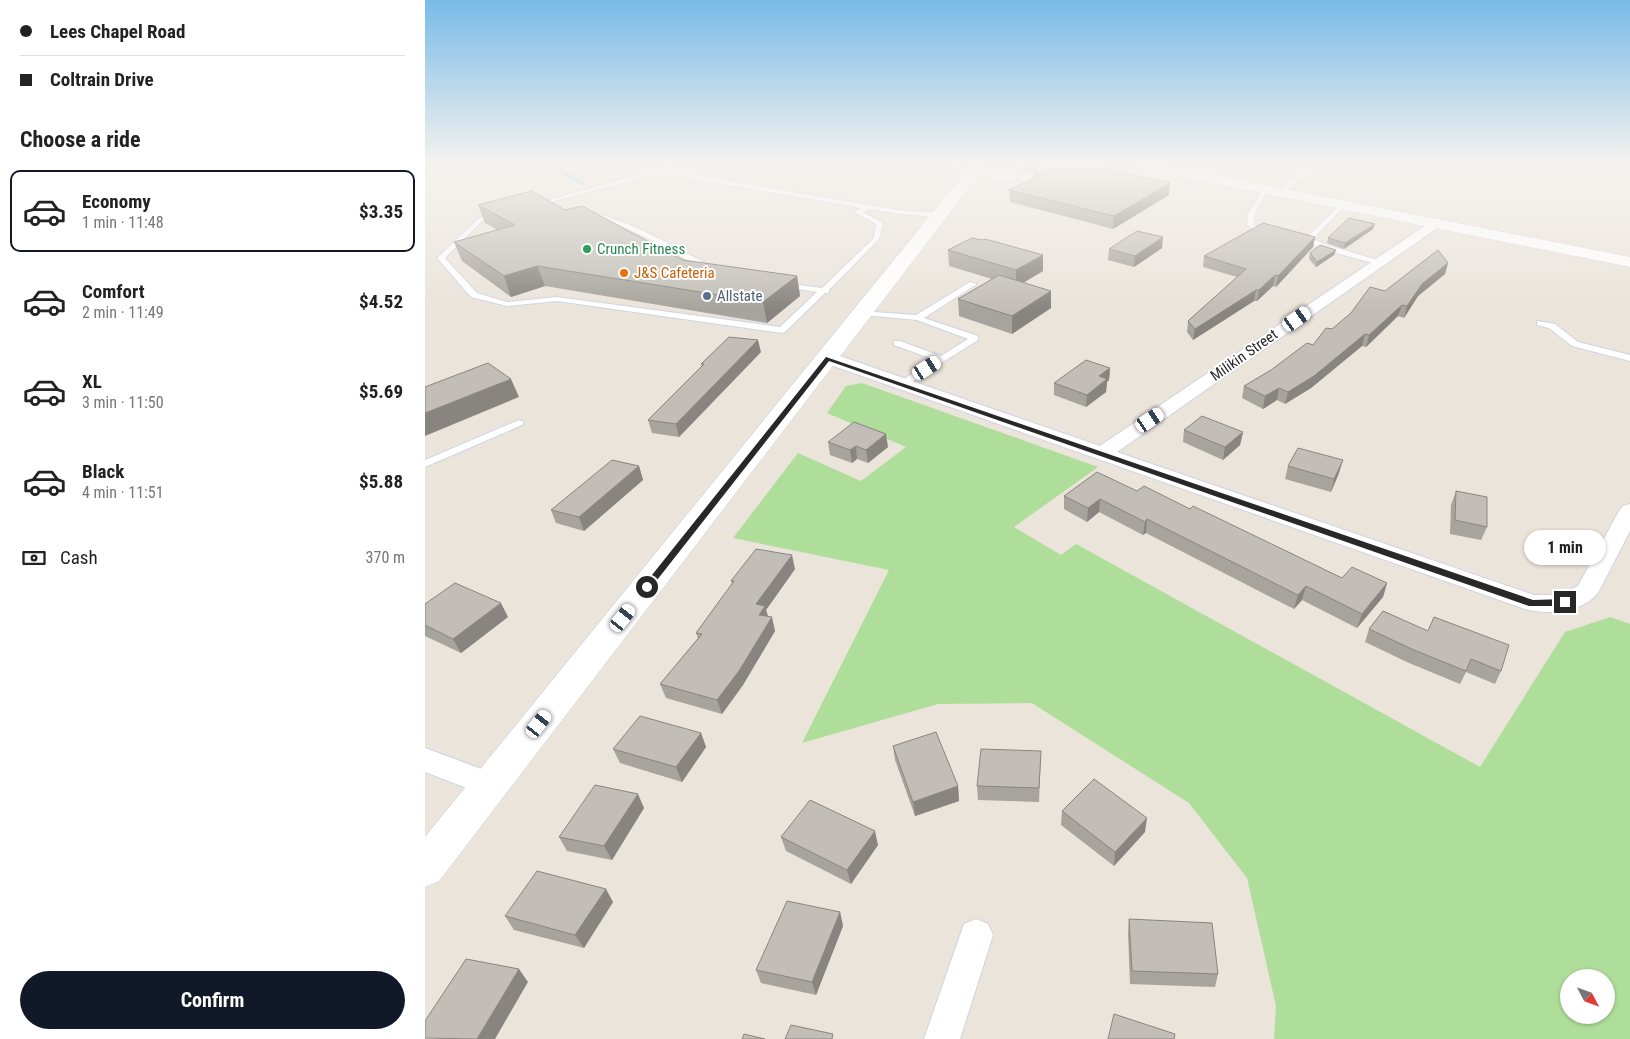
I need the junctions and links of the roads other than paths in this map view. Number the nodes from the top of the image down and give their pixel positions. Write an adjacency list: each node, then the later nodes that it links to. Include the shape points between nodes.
1 (506, 212): 19 (lane, via 480,220 441,258 474,295 507,304 557,299 782,330)
2 (586, 212): 16 (lane, via 632,227)
3 (859, 212): 19 (lane, via 881,224 877,238)
4 (906, 212): 9 (lane)
5 (942, 212): 9 (main road)
6 (1252, 212): 11 (lane, via 1250,225)
7 (1335, 212): 13 (lane, via 1310,237)
8 (1381, 212): 10 (main road)
9 (940, 215): 20 (main road)
10 (1435, 223): 14 (main road); 15 (street, Milikin Street)
11 (1275, 235)
12 (1302, 240): 13 (lane)
13 (1311, 241): 15 (lane)
14 (1630, 262)
15 (1378, 263): 29 (street, Milikin Street)
16 (715, 272)
17 (775, 284): 19 (lane)
18 (973, 284): 21 (lane)
19 (826, 291)
20 (863, 313): 21 (lane); 24 (main road)
21 (918, 318): 26 (lane, via 975,338)
22 (1540, 322): 25 (lane, via 1575,344)
23 (897, 343): 26 (lane)
24 (828, 358): 27 (street); 33 (main road)
25 (1630, 358)
26 (941, 359): 27 (lane)
27 (901, 384): 29 (street)
28 (519, 423): 30 (lane)
29 (1101, 454): 31 (street, via 1533,604 1565,602 1587,591)
30 (425, 464)
31 (1630, 511)
32 (425, 760): 33 (street)
33 (491, 786): 34 (main road)
34 (425, 868)
35 (975, 936): 36 (street)
36 (942, 1039)

